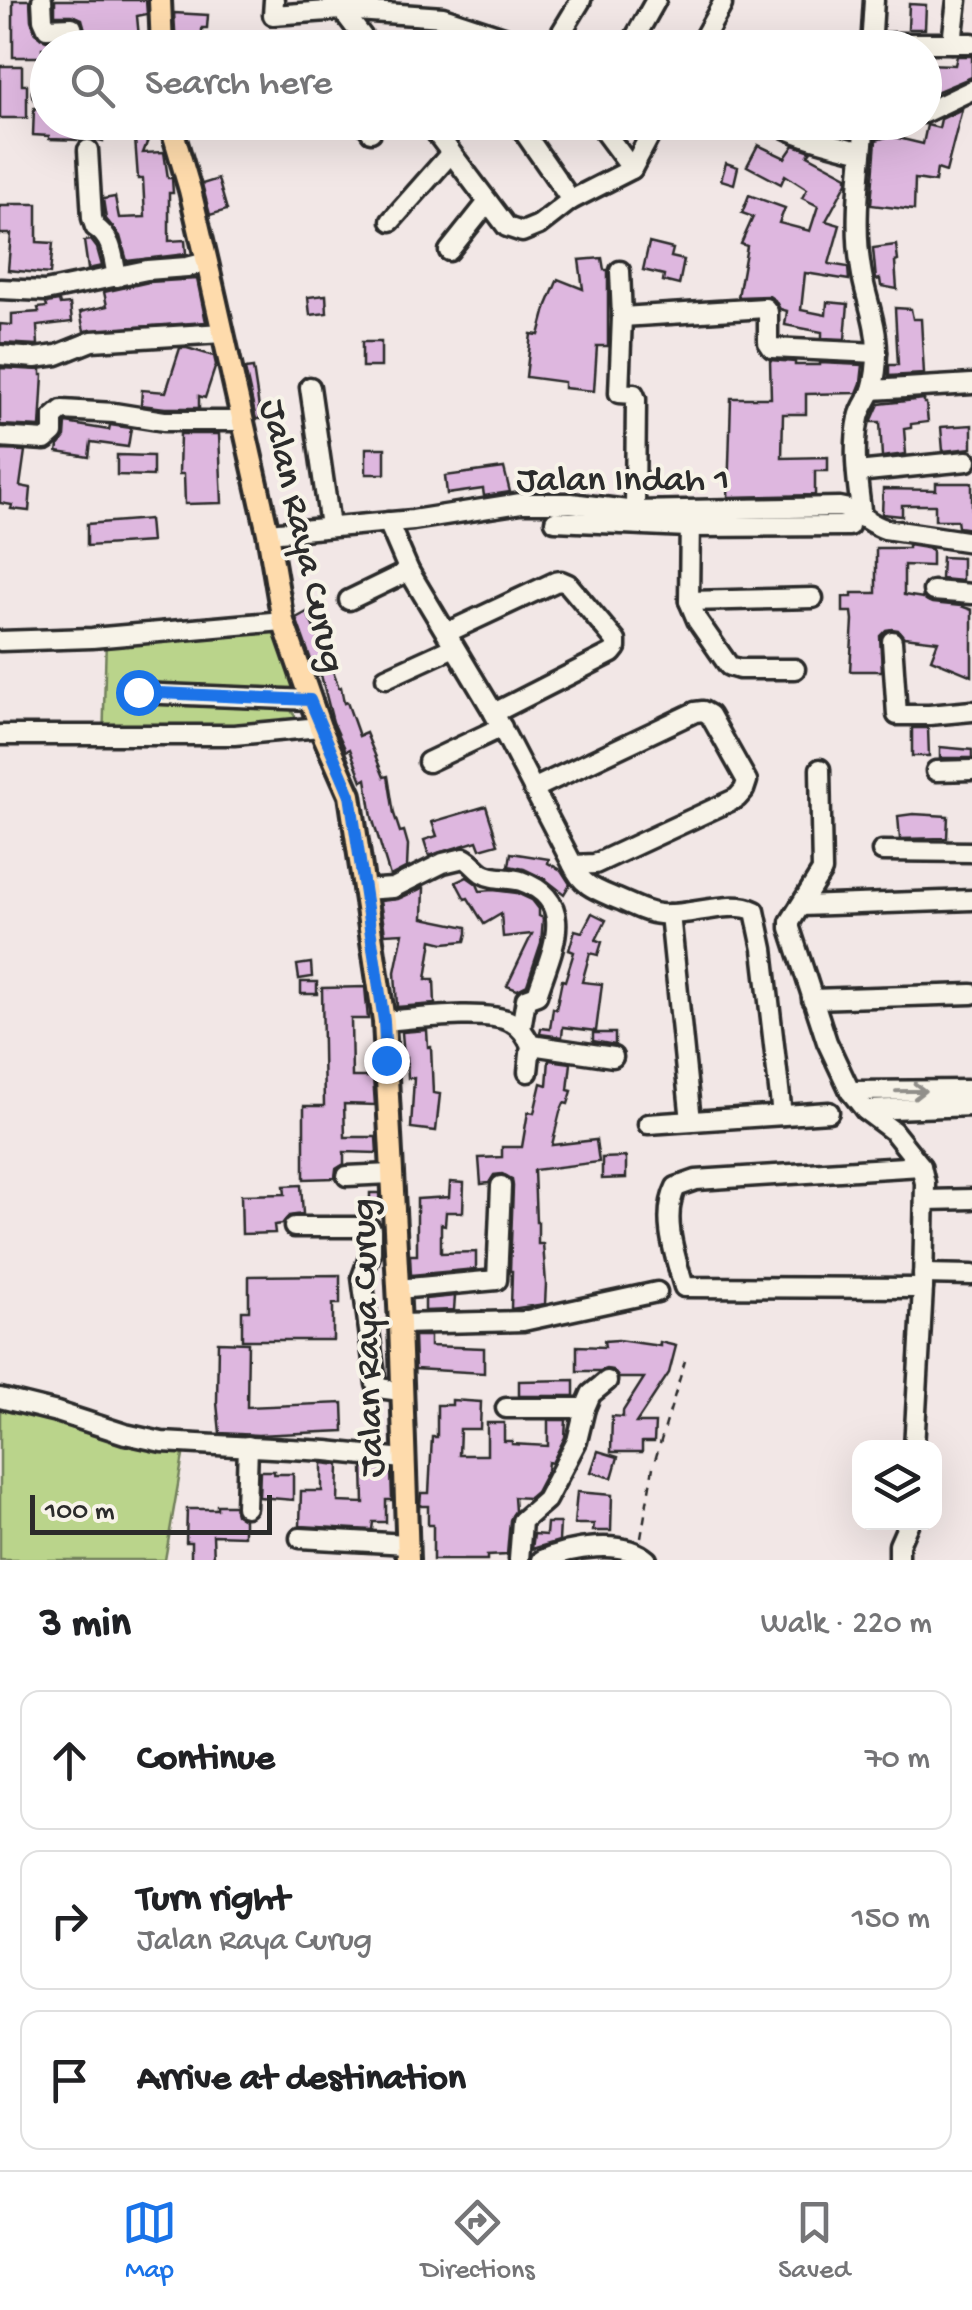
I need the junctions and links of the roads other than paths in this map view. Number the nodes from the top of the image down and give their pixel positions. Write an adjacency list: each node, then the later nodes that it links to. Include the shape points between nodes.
1 (42, 0): 11 (street, via 47,28)
2 (160, 0): 12 (main road)
3 (274, 0): 9 (street, via 273,15)
4 (581, 0): 16 (street)
5 (656, 0): 17 (street)
6 (874, 0): 19 (street)
7 (956, 0): 21 (street)
8 (722, 6): 18 (street)
9 (342, 10): 10 (street); 13 (street)
10 (443, 18): 14 (street); 15 (street)
11 (73, 30)
12 (163, 30)
13 (357, 30)
14 (451, 30)
15 (481, 30)
16 (563, 30)
17 (639, 30)
18 (708, 30)
19 (872, 30)
20 (942, 43): 21 (street)
21 (952, 43): 22 (street)
22 (972, 43)
23 (972, 90): 24 (street)
24 (942, 104)
25 (175, 140): 40 (main road, Jalan Raya Curug)
26 (441, 140): 34 (street)
27 (529, 140): 36 (street)
28 (610, 140): 35 (street)
29 (647, 140): 35 (street)
30 (815, 140): 33 (street)
31 (863, 140): 33 (street)
32 (88, 150): 42 (street, via 94,227 109,240)
33 (862, 152): 46 (street, via 860,268)
34 (451, 153): 37 (street); 38 (street)
35 (632, 169): 36 (street)
36 (571, 200): 37 (street, via 522,232 507,227)
37 (488, 202): 39 (street)
38 (390, 222)
39 (450, 251)
40 (207, 262): 42 (street); 45 (main road, Jalan Raya Curug)
41 (620, 271): 44 (street)
42 (117, 277): 43 (street, via 45,291)
43 (0, 289)
44 (622, 317): 46 (street, via 765,308 772,348); 55 (street, via 619,393 636,399)
45 (223, 333): 47 (street, via 92,341 36,358); 51 (main road, Jalan Raya Curug)
46 (877, 353): 50 (street)
47 (0, 355)
48 (972, 384): 50 (street)
49 (310, 387): 60 (street)
50 (872, 390): 54 (street, via 858,423)
51 (242, 421): 52 (street, via 164,422 62,410 45,440); 61 (main road, Jalan Raya Curug)
52 (0, 437)
53 (967, 461): 54 (street)
54 (856, 472): 59 (street)
55 (634, 510): 56 (street, Jalan Indah 1); 58 (street, Jalan Indah 1, via 521,503)
56 (689, 519): 57 (street); 59 (street, Jalan Indah 1, via 840,507 853,510); 68 (street)
57 (555, 521)
58 (388, 522): 60 (street, Jalan Indah 1); 63 (street)
59 (856, 522): 62 (street, Jalan Indah 1)
60 (330, 526): 61 (street, Jalan Indah 1)
61 (268, 533): 69 (main road, Jalan Raya Curug)
62 (972, 542)
63 (409, 570): 67 (street); 70 (street)
64 (934, 592): 65 (street)
65 (972, 594)
66 (812, 598): 68 (street)
67 (349, 600)
68 (689, 600): 73 (street, via 728,666)
69 (284, 621): 71 (street); 76 (main road, Jalan Raya Curug)
70 (450, 640): 74 (street); 78 (street); 78 (street, via 562,581 616,641 612,653)
71 (0, 641)
72 (892, 641): 77 (street, via 898,716)
73 (796, 668)
74 (386, 678)
75 (138, 692): 76 (street)
76 (310, 700): 79 (main road, Jalan Raya Curug)
77 (972, 712)
78 (498, 720): 81 (street); 85 (street)
79 (320, 726): 80 (street, via 234,735); 90 (main road, Jalan Raya Curug, via 350,795)
80 (0, 735)
81 (428, 762)
82 (820, 770): 93 (street, via 822,871)
83 (972, 770): 84 (street)
84 (936, 771)
85 (533, 789): 88 (street, via 695,712 710,715 747,781 744,790); 89 (street)
86 (882, 851): 87 (street)
87 (972, 852)
88 (596, 864): 89 (street); 91 (street)
89 (574, 865): 91 (street)
90 (364, 890): 97 (main road, Jalan Raya Curug); 98 (street, via 393,888 464,858 486,875 519,880 543,894 558,922 537,995 526,999)
91 (595, 890): 94 (street)
92 (972, 900): 93 (street)
93 (801, 906): 96 (street, via 790,928)
94 (670, 914): 106 (street, via 755,911); 107 (street)
95 (972, 994): 96 (street)
96 (812, 999): 102 (street)
97 (384, 1021): 98 (street, via 450,1015 508,1020); 110 (main road, Jalan Raya Curug)
98 (526, 1038): 99 (street); 100 (street)
99 (613, 1057)
100 (528, 1072)
101 (972, 1090): 102 (street, one-way to 101)
102 (850, 1092): 104 (street)
103 (972, 1106): 104 (street)
104 (865, 1110): 109 (street)
105 (829, 1112): 106 (street)
106 (782, 1115): 107 (street)
107 (691, 1121): 108 (street)
108 (648, 1124)
109 (920, 1166): 114 (street); 117 (street, via 696,1180 676,1187 668,1217 684,1287)
110 (392, 1174): 111 (street); 118 (main road, Jalan Raya Curug)
111 (347, 1176)
112 (502, 1186): 118 (street, via 497,1280)
113 (972, 1199): 114 (street)
114 (926, 1200): 117 (street)
115 (294, 1227): 122 (street, via 371,1229 362,1277 376,1384)
116 (972, 1275): 117 (street)
117 (923, 1281): 126 (street)
118 (398, 1288): 120 (main road, Jalan Raya Curug)
119 (657, 1292): 120 (street, via 523,1321)
120 (400, 1324): 122 (main road, Jalan Raya Curug)
121 (608, 1382): 125 (street)
122 (401, 1391): 128 (main road, Jalan Raya Curug)
123 (0, 1398): 127 (street, via 162,1442)
124 (506, 1408): 125 (street)
125 (585, 1408): 134 (street, via 577,1441 546,1500 522,1521)
126 (914, 1440)
127 (248, 1446): 128 (street); 129 (street)
128 (403, 1458): 132 (main road, Jalan Raya Curug)
129 (246, 1507)
130 (906, 1530): 136 (street)
131 (300, 1538): 132 (street)
132 (407, 1552)
133 (643, 1556): 135 (street, via 600,1547)
134 (519, 1560)
135 (542, 1560)
136 (898, 1560)

